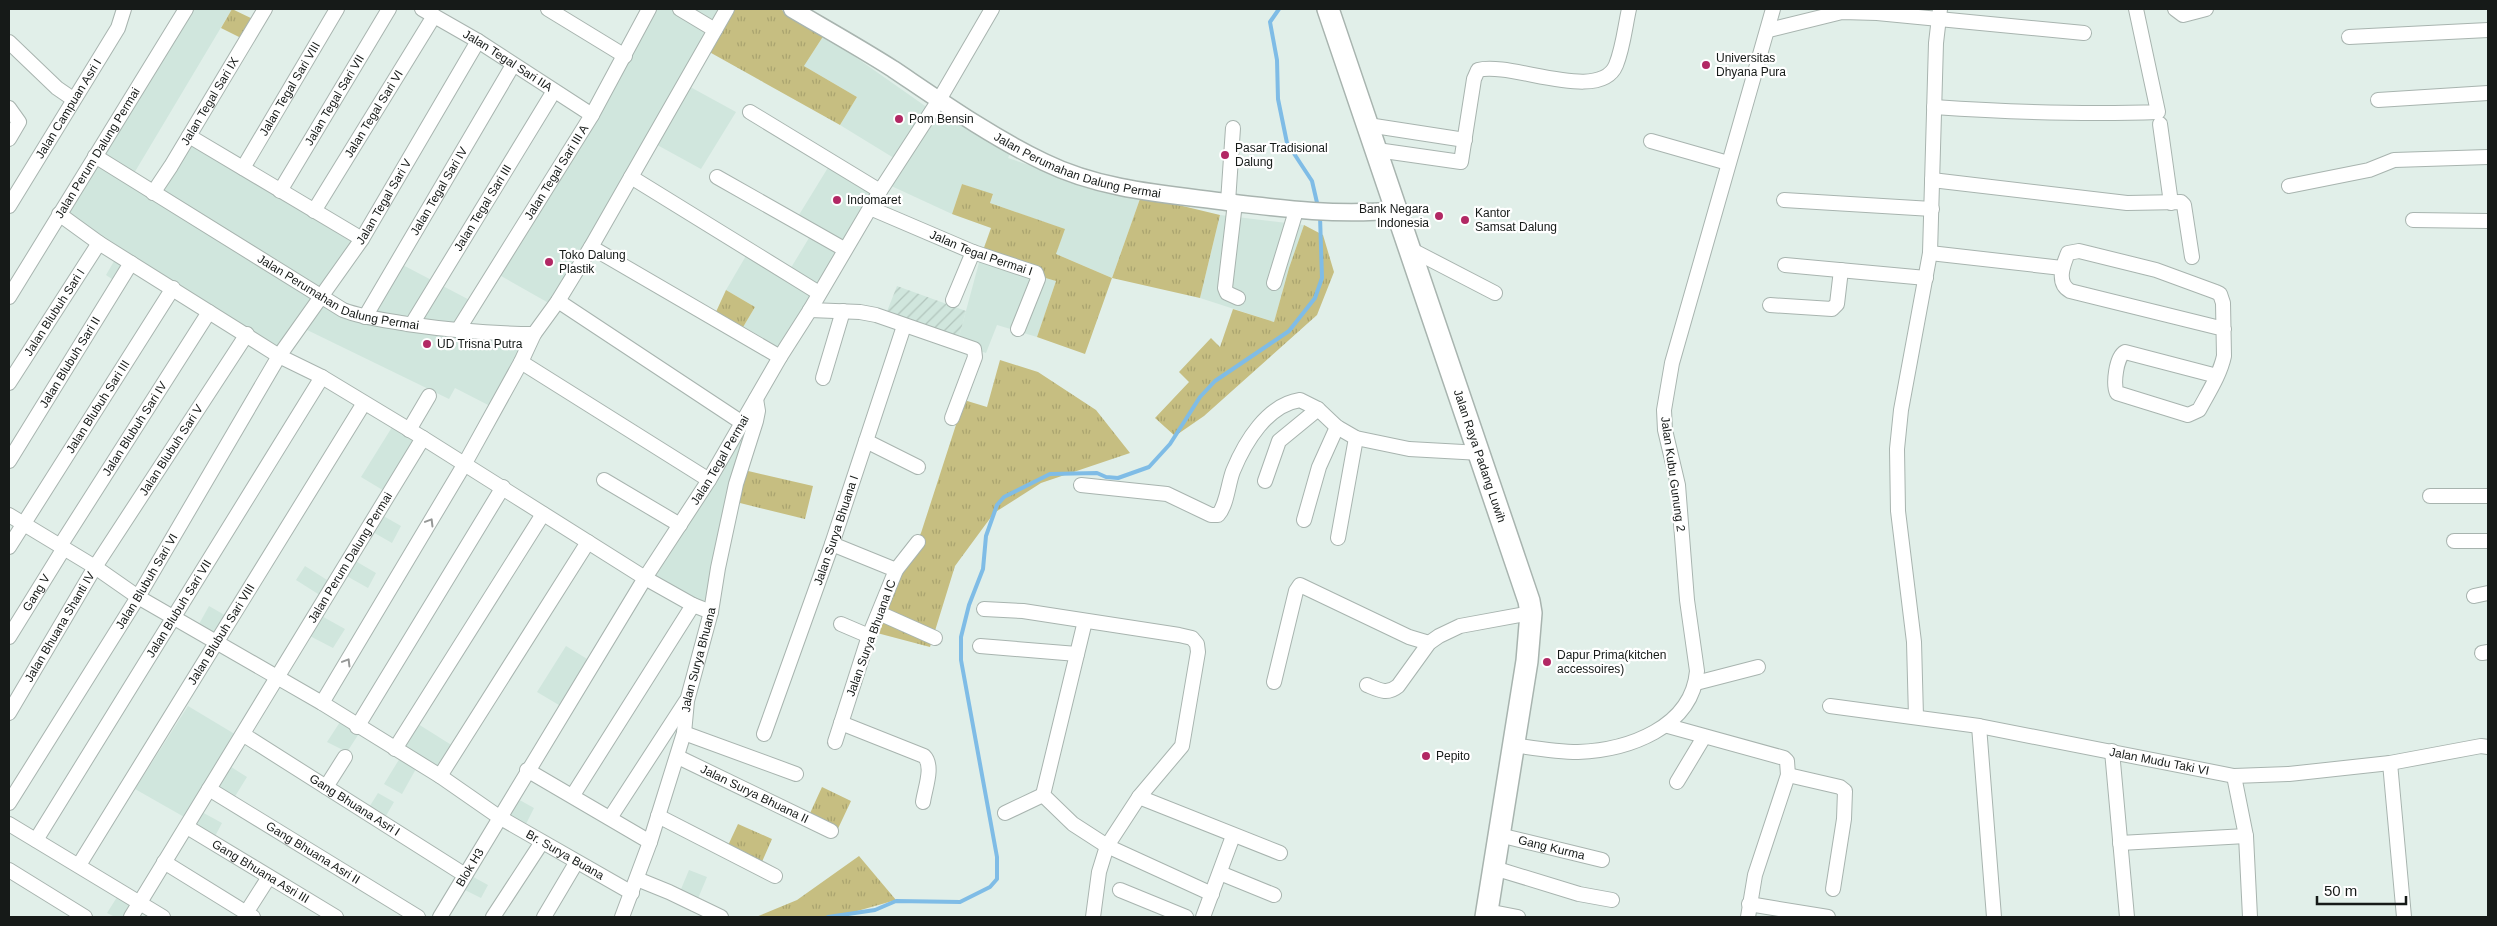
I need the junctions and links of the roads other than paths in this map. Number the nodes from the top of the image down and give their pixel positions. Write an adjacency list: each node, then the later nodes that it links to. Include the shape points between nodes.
1 (124, 9): 32 (street, Jalan Campuan Asri I, via 118,28)
2 (186, 9): 47 (street, Jalan Perum Dalung Permai)
3 (265, 9): 42 (street, Jalan Tegal Sari IX)
4 (337, 9): 50 (street, Jalan Tegal Sari VIII)
5 (389, 9): 55 (street, Jalan Tegal Sari VII)
6 (548, 9): 28 (street)
7 (649, 9): 28 (street, Jalan Tegal Sari III A)
8 (680, 9): 21 (street)
9 (727, 9): 21 (street)
10 (792, 9): 33 (street, Jalan Perumahan Dalung Permai)
11 (992, 9): 33 (street, Jalan Tegal Permai)
12 (1328, 9): 40 (main road, Jalan Raya Padang Luwih)
13 (1629, 9): 44 (street, via 1616,66 1604,79 1585,83 1499,68 1478,70)
14 (1773, 9): 22 (street, Jalan Kubu Gunung 2)
15 (2136, 9): 35 (street, via 2158,112 2038,114)
16 (2175, 9): 17 (street, via 2183,15)
17 (2206, 9)
18 (1841, 11): 20 (street); 22 (street)
19 (428, 12): 26 (street, Jalan Tegal Sari IIA); 65 (street, Jalan Tegal Sari VI)
20 (1940, 14): 24 (street); 35 (street)
21 (715, 30): 51 (street)
22 (1769, 30): 49 (street, Jalan Kubu Gunung 2)
23 (2488, 30): 25 (street)
24 (2084, 33)
25 (2349, 37)
26 (478, 41): 29 (street, Jalan Tegal Sari IIA); 70 (street, Jalan Tegal Sari V)
27 (9, 42): 32 (street)
28 (625, 56): 38 (street, Jalan Tegal Sari III A)
29 (513, 65): 30 (street, Jalan Tegal Sari IIA); 96 (street, Jalan Tegal Sari IV)
30 (554, 91): 38 (street, Jalan Tegal Sari IIA); 97 (street, Jalan Tegal Sari III)
31 (2488, 93): 34 (street)
32 (73, 99): 61 (street, Jalan Campuan Asri I)
33 (939, 100): 56 (street, Jalan Tegal Permai); 59 (street, Jalan Perumahan Dalung Permai, via 1005,141 1077,176 1157,194)
34 (2378, 100)
35 (1934, 107): 53 (street)
36 (9, 108): 43 (street, via 19,122)
37 (750, 112): 56 (street)
38 (592, 115): 101 (street, Jalan Tegal Sari III A)
39 (2160, 124): 60 (street)
40 (1368, 125): 44 (street); 46 (main road, Jalan Raya Padang Luwih)
41 (1233, 128): 59 (street)
42 (189, 136): 50 (street); 57 (street, Jalan Tegal Sari IX)
43 (9, 139)
44 (1465, 140): 46 (street, via 1461,162)
45 (1651, 141): 49 (street)
46 (1377, 150): 64 (main road, Jalan Raya Padang Luwih)
47 (94, 156): 57 (street, Jalan Perumahan Dalung Permai); 67 (street, Jalan Perum Dalung Permai)
48 (2488, 158): 54 (street, via 2394,160 2369,170)
49 (1728, 163): 168 (street, Jalan Kubu Gunung 2, via 1697,283 1674,355 1664,410 1680,504)
50 (243, 168): 55 (street)
51 (631, 177): 72 (street); 85 (street)
52 (717, 177): 73 (street)
53 (1932, 180): 60 (street, via 2127,203); 63 (street)
54 (2289, 186)
55 (280, 191): 65 (street)
56 (880, 191): 62 (street, Jalan Tegal Permai)
57 (153, 193): 87 (street, Jalan Perumahan Dalung Permai)
58 (1784, 200): 63 (street)
59 (1232, 202): 66 (street, Jalan Perumahan Dalung Permai); 89 (street, via 1225,288 1227,293)
60 (2170, 203): 77 (street, via 2184,204)
61 (9, 206)
62 (870, 208): 73 (street, Jalan Tegal Permai); 75 (street, Jalan Tegal Permai I)
63 (1932, 209): 76 (street)
64 (1397, 210): 66 (street, Jalan Perumahan Dalung Permai, via 1350,213); 74 (main road, Jalan Raya Padang Luwih)
65 (314, 211): 70 (street)
66 (1296, 211): 83 (street)
67 (59, 214): 71 (street); 88 (street, Jalan Perum Dalung Permai)
68 (2413, 220): 69 (street)
69 (2488, 221)
70 (362, 239): 87 (street, Jalan Tegal Sari V)
71 (99, 243): 78 (street); 110 (street, Jalan Blubuh Sari I)
72 (591, 247): 91 (street); 105 (street)
73 (844, 249): 85 (street, Jalan Tegal Permai)
74 (1412, 250): 86 (street); 122 (main road, Jalan Raya Padang Luwih)
75 (973, 252): 90 (street); 99 (street, Jalan Tegal Permai I, via 1038,275)
76 (1930, 253): 80 (street); 82 (street)
77 (2192, 257)
78 (131, 263): 84 (street); 123 (street, Jalan Blubuh Sari II)
79 (1786, 265): 81 (street)
80 (2062, 268): 100 (street, via 2064,288 2070,292); 100 (street, via 2068,253 2079,251 2156,270 2207,288 2222,298)
81 (1841, 270): 82 (street); 92 (street, via 1837,304 1832,309)
82 (1926, 278): 174 (street, via 1899,421 1896,482 1914,642)
83 (1274, 283)
84 (173, 288): 95 (street); 136 (street, Jalan Blubuh Sari III)
85 (819, 293): 93 (street, Jalan Tegal Permai)
86 (1495, 294)
87 (319, 296): 96 (street, Jalan Perumahan Dalung Permai, via 343,310); 104 (street, Jalan Tegal Sari V)
88 (9, 297)
89 (1238, 298)
90 (953, 300)
91 (558, 301): 103 (street); 116 (street)
92 (1770, 305)
93 (810, 310): 94 (street); 105 (street, Jalan Tegal Permai)
94 (843, 311): 98 (street, via 876,315); 109 (street)
95 (210, 312): 102 (street); 145 (street, Jalan Blubuh Sari IV)
96 (365, 317): 97 (street, Jalan Perumahan Dalung Permai)
97 (412, 324): 101 (street, Jalan Perumahan Dalung Permai)
98 (904, 326): 115 (street, via 975,351 976,357); 121 (street, Jalan Surya Bhuana I)
99 (1018, 329)
100 (2224, 329): 107 (street, via 2224,356)
101 (458, 330): 103 (street, Jalan Perumahan Dalung Permai)
102 (247, 334): 104 (street); 146 (street, Jalan Blubuh Sari V)
103 (534, 334): 106 (street)
104 (279, 356): 108 (street); 149 (street, Jalan Blubuh Sari VI)
105 (780, 357): 112 (street, Jalan Tegal Permai)
106 (521, 362): 124 (street); 127 (street)
107 (2217, 376): 107 (street, via 2125,352 2120,356 2115,390 2192,414 2198,410)
108 (322, 377): 113 (street); 155 (street, Jalan Blubuh Sari VII)
109 (823, 378)
110 (9, 383)
111 (429, 396): 118 (street)
112 (756, 399): 116 (street, Jalan Tegal Permai); 152 (street, Jalan Surya Bhuana, via 756,421 736,484)
113 (364, 403): 118 (street); 161 (street, Jalan Blubuh Sari VIII)
114 (1318, 408): 117 (street); 128 (street, via 1279,441); 129 (street, via 1300,400 1274,410 1250,439 1233,471 1218,515 1166,494)
115 (952, 418)
116 (742, 422): 127 (street, Jalan Tegal Permai)
117 (1337, 427): 120 (street); 135 (street, via 1319,467)
118 (409, 430): 119 (street)
119 (423, 438): 124 (street); 166 (street, Jalan Perum Dalung Permai)
120 (1356, 438): 122 (street, via 1409,449); 138 (street)
121 (866, 441): 125 (street); 143 (street, Jalan Surya Bhuana I)
122 (1481, 453): 154 (main road, Jalan Raya Padang Luwih, via 1526,586)
123 (9, 461)
124 (464, 464): 130 (street); 171 (street, one-way to 124)
125 (918, 467)
126 (604, 480): 137 (street)
127 (709, 480): 137 (street, Jalan Tegal Permai)
128 (1265, 481)
129 (1081, 485)
130 (503, 487): 133 (street); 178 (street)
131 (2430, 496): 132 (street)
132 (2488, 496)
133 (543, 514): 141 (street); 186 (street)
134 (9, 515): 136 (street)
135 (1304, 520)
136 (23, 524): 144 (street, Jalan Blubuh Sari III); 145 (street)
137 (680, 525): 148 (street, Jalan Tegal Permai)
138 (1338, 538)
139 (2454, 541): 140 (street)
140 (2488, 541)
141 (588, 542): 148 (street); 194 (street)
142 (918, 542): 147 (street)
143 (832, 544): 147 (street, Jalan Surya Bhuana IC); 180 (street, Jalan Surya Bhuana I)
144 (9, 547)
145 (62, 547): 146 (street); 159 (street, Gang V)
146 (95, 567): 149 (street); 173 (street, Jalan Bhuana Shanti IV)
147 (896, 570): 153 (street, Jalan Surya Bhuana IC)
148 (645, 578): 150 (street); 191 (street, Jalan Tegal Permai)
149 (138, 597): 155 (street); 203 (street, Jalan Blubuh Sari VI)
150 (693, 605): 152 (street); 200 (street)
151 (984, 609): 156 (street, via 1023,611)
152 (712, 612): 170 (street, Jalan Surya Bhuana)
153 (879, 613): 158 (street, Jalan Surya Bhuana IC); 160 (street)
154 (1531, 613): 162 (street, via 1460,626); 184 (main road, Jalan Raya Padang Luwih, via 1527,661)
155 (174, 617): 161 (street); 214 (street, Jalan Blubuh Sari VII)
156 (1084, 621): 164 (street); 201 (street, via 1192,638 1197,644 1193,690 1182,746)
157 (842, 624): 158 (street)
158 (869, 636): 175 (street, Jalan Surya Bhuana IC)
159 (9, 637)
160 (935, 638)
161 (216, 640): 166 (street); 223 (street, Jalan Blubuh Sari VIII)
162 (1429, 643): 167 (street, via 1409,637 1300,585); 169 (street, via 1392,691 1381,691)
163 (980, 646): 164 (street)
164 (1077, 654): 199 (street)
165 (1758, 667): 168 (street)
166 (278, 678): 171 (street); 181 (street, Jalan Perum Dalung Permai)
167 (1274, 682)
168 (1696, 683): 176 (street, Jalan Kubu Gunung 2, via 1689,699)
169 (1367, 685)
170 (687, 701): 179 (street, Jalan Surya Bhuana); 207 (street)
171 (322, 703): 178 (street)
172 (1830, 706): 174 (street, Jalan Mudu Taki VI)
173 (9, 713)
174 (1916, 717): 177 (street, Jalan Mudu Taki VI)
175 (841, 723): 183 (street, Jalan Surya Bhuana IC); 202 (street, via 924,756 929,768)
176 (1668, 726): 182 (street); 184 (street, via 1621,745 1579,752)
177 (1979, 726): 187 (street, Jalan Mudu Taki VI); 255 (street)
178 (357, 727): 186 (street)
179 (684, 733): 189 (street, Jalan Surya Bhuana); 192 (street)
180 (764, 734)
181 (244, 735): 197 (street, Gang Bhuana Asri I); 198 (street, Jalan Perum Dalung Permai)
182 (1704, 737): 193 (street, via 1784,758 1789,767); 196 (street)
183 (835, 742)
184 (1513, 745): 211 (main road, Jalan Raya Padang Luwih)
185 (2488, 747): 190 (street, Jalan Mudu Taki VI)
186 (395, 749): 194 (street)
187 (2112, 751): 195 (street, Jalan Mudu Taki VI); 217 (street)
188 (345, 757): 197 (street)
189 (678, 757): 205 (street, Jalan Surya Bhuana); 210 (street, Jalan Surya Bhuana II)
190 (2390, 763): 195 (street, Jalan Mudu Taki VI, via 2289,774); 258 (street)
191 (528, 770): 200 (street); 206 (street, Jalan Tegal Permai)
192 (796, 774)
193 (1788, 775): 231 (street, via 1845,790); 237 (street, via 1755,875)
194 (440, 776): 206 (street)
195 (2234, 776): 213 (street)
196 (1677, 782)
197 (326, 787): 227 (street, Gang Bhuana Asri I)
198 (209, 789): 209 (street, Jalan Perum Dalung Permai); 244 (street, Gang Bhuana Asri II)
199 (1043, 795): 204 (street); 218 (street, via 1073,824)
200 (572, 796): 207 (street)
201 (1139, 797): 212 (street); 218 (street)
202 (923, 802)
203 (9, 803)
204 (1005, 813)
205 (658, 816): 216 (street, Jalan Surya Bhuana); 228 (street)
206 (499, 817): 215 (street, Br. Surya Buana); 227 (street, Blok H3)
207 (610, 818): 216 (street)
208 (9, 824): 214 (street)
209 (187, 827): 221 (street, Jalan Perum Dalung Permai); 229 (street, Gang Bhuana Asri III)
210 (831, 831)
211 (1499, 835): 220 (street, Gang Kurma); 224 (main road, Jalan Raya Padang Luwih)
212 (1233, 836): 219 (street); 226 (street)
213 (2246, 836): 217 (street); 257 (street)
214 (36, 840): 223 (street)
215 (542, 842): 222 (street, Br. Surya Buana); 246 (street)
216 (650, 842): 230 (street, Jalan Surya Bhuana)
217 (2120, 843): 256 (street)
218 (1107, 846): 233 (street); 250 (street, via 1099,872)
219 (1280, 853)
220 (1602, 860)
221 (164, 862): 236 (street, Jalan Perum Dalung Permai); 239 (street)
222 (576, 862): 230 (street, Br. Surya Buana); 247 (street)
223 (79, 865): 236 (street)
224 (1494, 868): 235 (street, via 1579,894); 238 (main road, Jalan Raya Padang Luwih)
225 (9, 870): 240 (street)
226 (1220, 872): 233 (street); 234 (street)
227 (465, 875): 245 (street, Blok H3)
228 (775, 876)
229 (269, 877): 239 (street); 243 (street, Gang Bhuana Asri III)
230 (635, 886): 248 (street, Jalan Surya Bhuana); 249 (street, Br. Surya Buana, via 669,892)
231 (1833, 889)
232 (1120, 890): 251 (street)
233 (1212, 894): 252 (street)
234 (1274, 895)
235 (1612, 900)
236 (139, 902): 241 (street, Jalan Perum Dalung Permai); 242 (street)
237 (1749, 911): 254 (street)
238 (1487, 914): 253 (street)
239 (250, 915)
240 (85, 917)
241 (131, 917)
242 (163, 917)
243 (336, 917)
244 (418, 917)
245 (440, 917)
246 (493, 917)
247 (544, 917)
248 (622, 917)
249 (721, 917)
250 (1093, 917)
251 (1186, 917)
252 (1205, 917)
253 (1518, 917)
254 (1828, 917)
255 (1994, 917)
256 (2127, 917)
257 (2250, 917)
258 (2404, 917)

